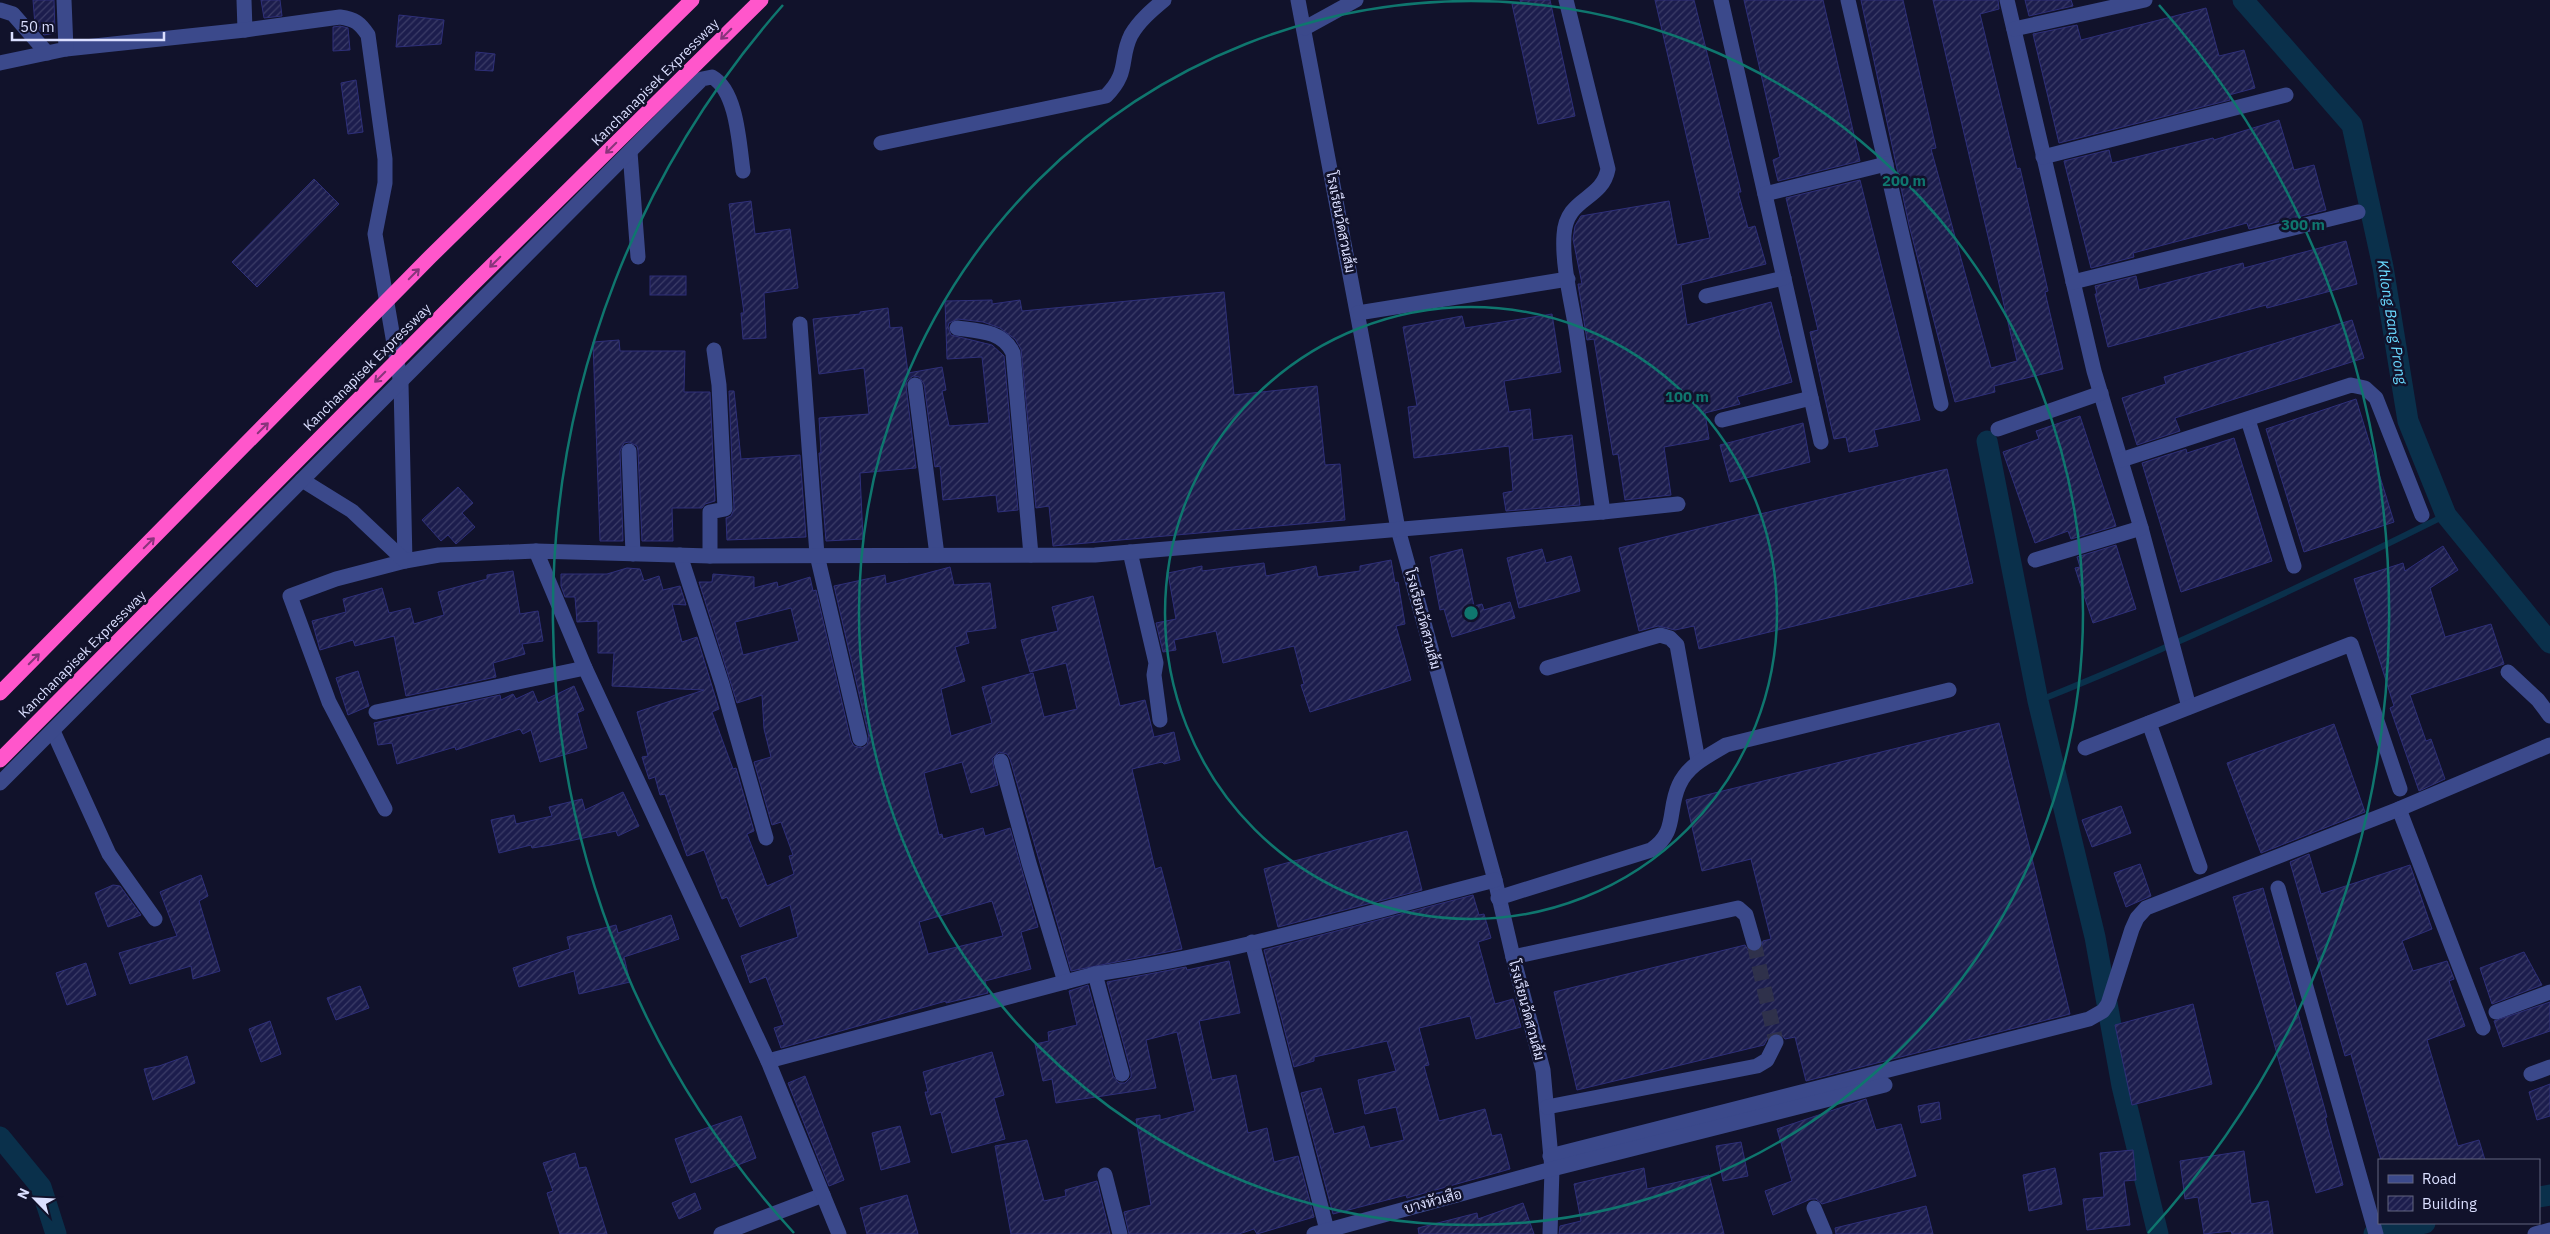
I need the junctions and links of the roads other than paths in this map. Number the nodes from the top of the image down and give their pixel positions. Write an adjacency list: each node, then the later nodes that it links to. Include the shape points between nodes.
1 (64, 0): 17 (street)
2 (244, 0): 16 (street)
3 (692, 0): 69 (highway, one-way to 3, bridge, via 430,257)
4 (761, 0): 79 (highway, Kanchanapisek Expressway, one-way to 79, bridge, via 478,279)
5 (1164, 0): 21 (street, via 1131,36 1119,84 1106,96)
6 (1298, 0): 14 (street, โรงเรียนวัดสวนส้ม)
7 (1356, 0): 14 (street)
8 (1566, 0): 30 (street, via 1608,169 1600,188 1568,216 1564,235)
9 (1721, 0): 26 (street)
10 (1848, 0): 24 (street)
11 (2007, 0): 15 (street)
12 (2144, 0): 15 (street)
13 (0, 10): 18 (street, via 13,14)
14 (1305, 28): 33 (street, โรงเรียนวัดสวนส้ม)
15 (2014, 29): 23 (street)
16 (245, 30): 17 (street); 37 (street, via 340,17 351,18 361,24 368,35 385,183 375,234)
17 (66, 49): 18 (street)
18 (47, 53): 19 (street)
19 (0, 64)
20 (2286, 95): 23 (street)
21 (881, 143)
22 (630, 152): 25 (street, via 702,79 712,77 726,88); 28 (street); 37 (street)
23 (2044, 157): 31 (street)
24 (1886, 164): 26 (street); 41 (street)
25 (743, 170)
26 (1765, 194): 29 (street)
27 (2358, 212): 31 (street)
28 (638, 257)
29 (1784, 278): 32 (street); 40 (street)
30 (1568, 279): 33 (street); 50 (street)
31 (2073, 282): 39 (street)
32 (1706, 296)
33 (1358, 313): 53 (street, โรงเรียนวัดสวนส้ม)
34 (800, 324): 57 (street)
35 (957, 328): 60 (street, via 989,332 1009,344 1013,353)
36 (714, 350): 61 (street, via 719,385 725,510 710,512)
37 (400, 384): 48 (street); 63 (street)
38 (916, 385): 59 (street)
39 (2100, 394): 44 (street); 47 (street)
40 (1811, 398): 42 (street); 45 (street)
41 (1941, 404)
42 (1722, 420)
43 (2248, 420): 47 (street); 51 (street, via 2351,385 2365,388 2376,398); 64 (street)
44 (1998, 429)
45 (1821, 442)
46 (629, 451): 56 (street)
47 (2121, 460): 52 (street)
48 (302, 480): 63 (street, via 352,511); 75 (street)
49 (1678, 504): 50 (street)
50 (1603, 512): 53 (street)
51 (2422, 515)
52 (2141, 528): 62 (street); 70 (street)
53 (1398, 529): 55 (street); 88 (street, โรงเรียนวัดสวนส้ม)
54 (536, 551): 56 (street); 63 (street, via 439,555); 65 (street)
55 (1130, 552): 60 (street); 73 (street, via 1156,664 1154,675)
56 (633, 554): 58 (street)
57 (817, 554): 59 (street); 61 (street); 76 (street)
58 (680, 555): 61 (street); 86 (street, via 722,684)
59 (937, 555): 60 (street)
60 (1031, 555)
61 (710, 556)
62 (2035, 560)
63 (405, 561): 84 (street, via 336,579 290,596 329,702)
64 (2294, 566)
65 (585, 668): 71 (street); 101 (street)
66 (1547, 668): 81 (street, via 1660,635 1670,638 1677,646)
67 (2508, 672): 72 (street)
68 (1949, 690): 81 (street, via 1726,745)
69 (0, 693)
70 (2189, 707): 74 (street); 83 (street, via 2351,644)
71 (376, 712)
72 (2550, 716)
73 (1160, 720)
74 (2149, 723): 78 (street); 87 (street)
75 (53, 731): 82 (street); 91 (street, via 109,854)
76 (860, 740)
77 (2550, 744): 85 (street)
78 (2085, 748)
79 (0, 760)
80 (1001, 761): 96 (street)
81 (1698, 761): 90 (street, via 1679,784 1672,804 1669,831 1663,842 1651,850)
82 (0, 783)
83 (2400, 790)
84 (385, 809)
85 (2399, 809): 99 (street); 107 (street, via 2146,908 2132,929 2108,1004 2103,1012 2089,1019)
86 (766, 838)
87 (2200, 867)
88 (1496, 880): 90 (street, โรงเรียนวัดสวนส้ม); 92 (street)
89 (2278, 888): 117 (street)
90 (1498, 898): 94 (street, โรงเรียนวัดสวนส้ม)
91 (155, 919)
92 (1252, 942): 95 (street); 111 (street)
93 (1754, 943): 94 (street, via 1746,915 1738,908)
94 (1513, 957): 106 (street, โรงเรียนวัดสวนส้ม, via 1543,1070)
95 (1095, 974): 96 (street); 103 (street)
96 (1065, 982): 101 (street)
97 (2550, 992): 98 (street)
98 (2496, 1012)
99 (2483, 1028)
100 (1776, 1042): 106 (street, via 1767,1060 1757,1066)
101 (768, 1061): 109 (street)
102 (2550, 1067): 104 (street)
103 (1122, 1074)
104 (2531, 1074)
105 (1885, 1085): 107 (street)
106 (1547, 1107): 107 (street, โรงเรียนวัดสวนส้ม)
107 (1551, 1162): 111 (street, บางหัวเสือ); 115 (street, โรงเรียนวัดสวนส้ม)
108 (1104, 1175): 114 (street)
109 (823, 1195): 112 (street); 113 (street)
110 (1814, 1208): 116 (street)
111 (1320, 1232)
112 (721, 1234)
113 (839, 1234)
114 (1120, 1234)
115 (1550, 1234)
116 (1825, 1234)
117 (2376, 1234)

